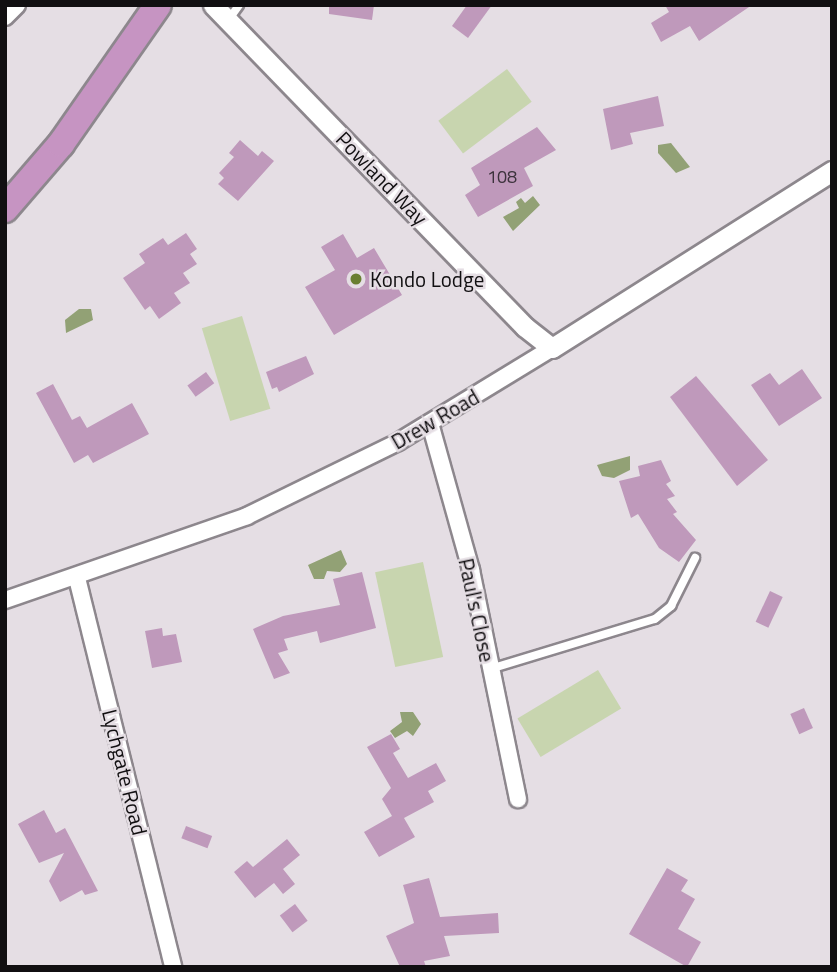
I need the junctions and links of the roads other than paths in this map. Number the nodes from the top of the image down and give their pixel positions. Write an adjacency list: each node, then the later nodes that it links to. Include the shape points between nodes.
1 (17, 5): 5 (street)
2 (158, 5): 7 (highway, via 61,144)
3 (213, 5): 4 (street, Powland Way)
4 (234, 12): 8 (street, Powland Way, via 525,327)
5 (5, 17)
6 (832, 171): 8 (street, Drew Road)
7 (5, 209)
8 (552, 348): 9 (street, Drew Road)
9 (430, 423): 11 (street, Drew Road, via 247,516); 13 (street, Paul's Close, via 471,570)
10 (695, 558): 13 (lane, via 671,606 655,619)
11 (77, 578): 12 (street, Drew Road); 15 (street, Lychgate Road)
12 (5, 600)
13 (490, 669): 14 (street, Paul's Close)
14 (518, 799)
15 (173, 967)

